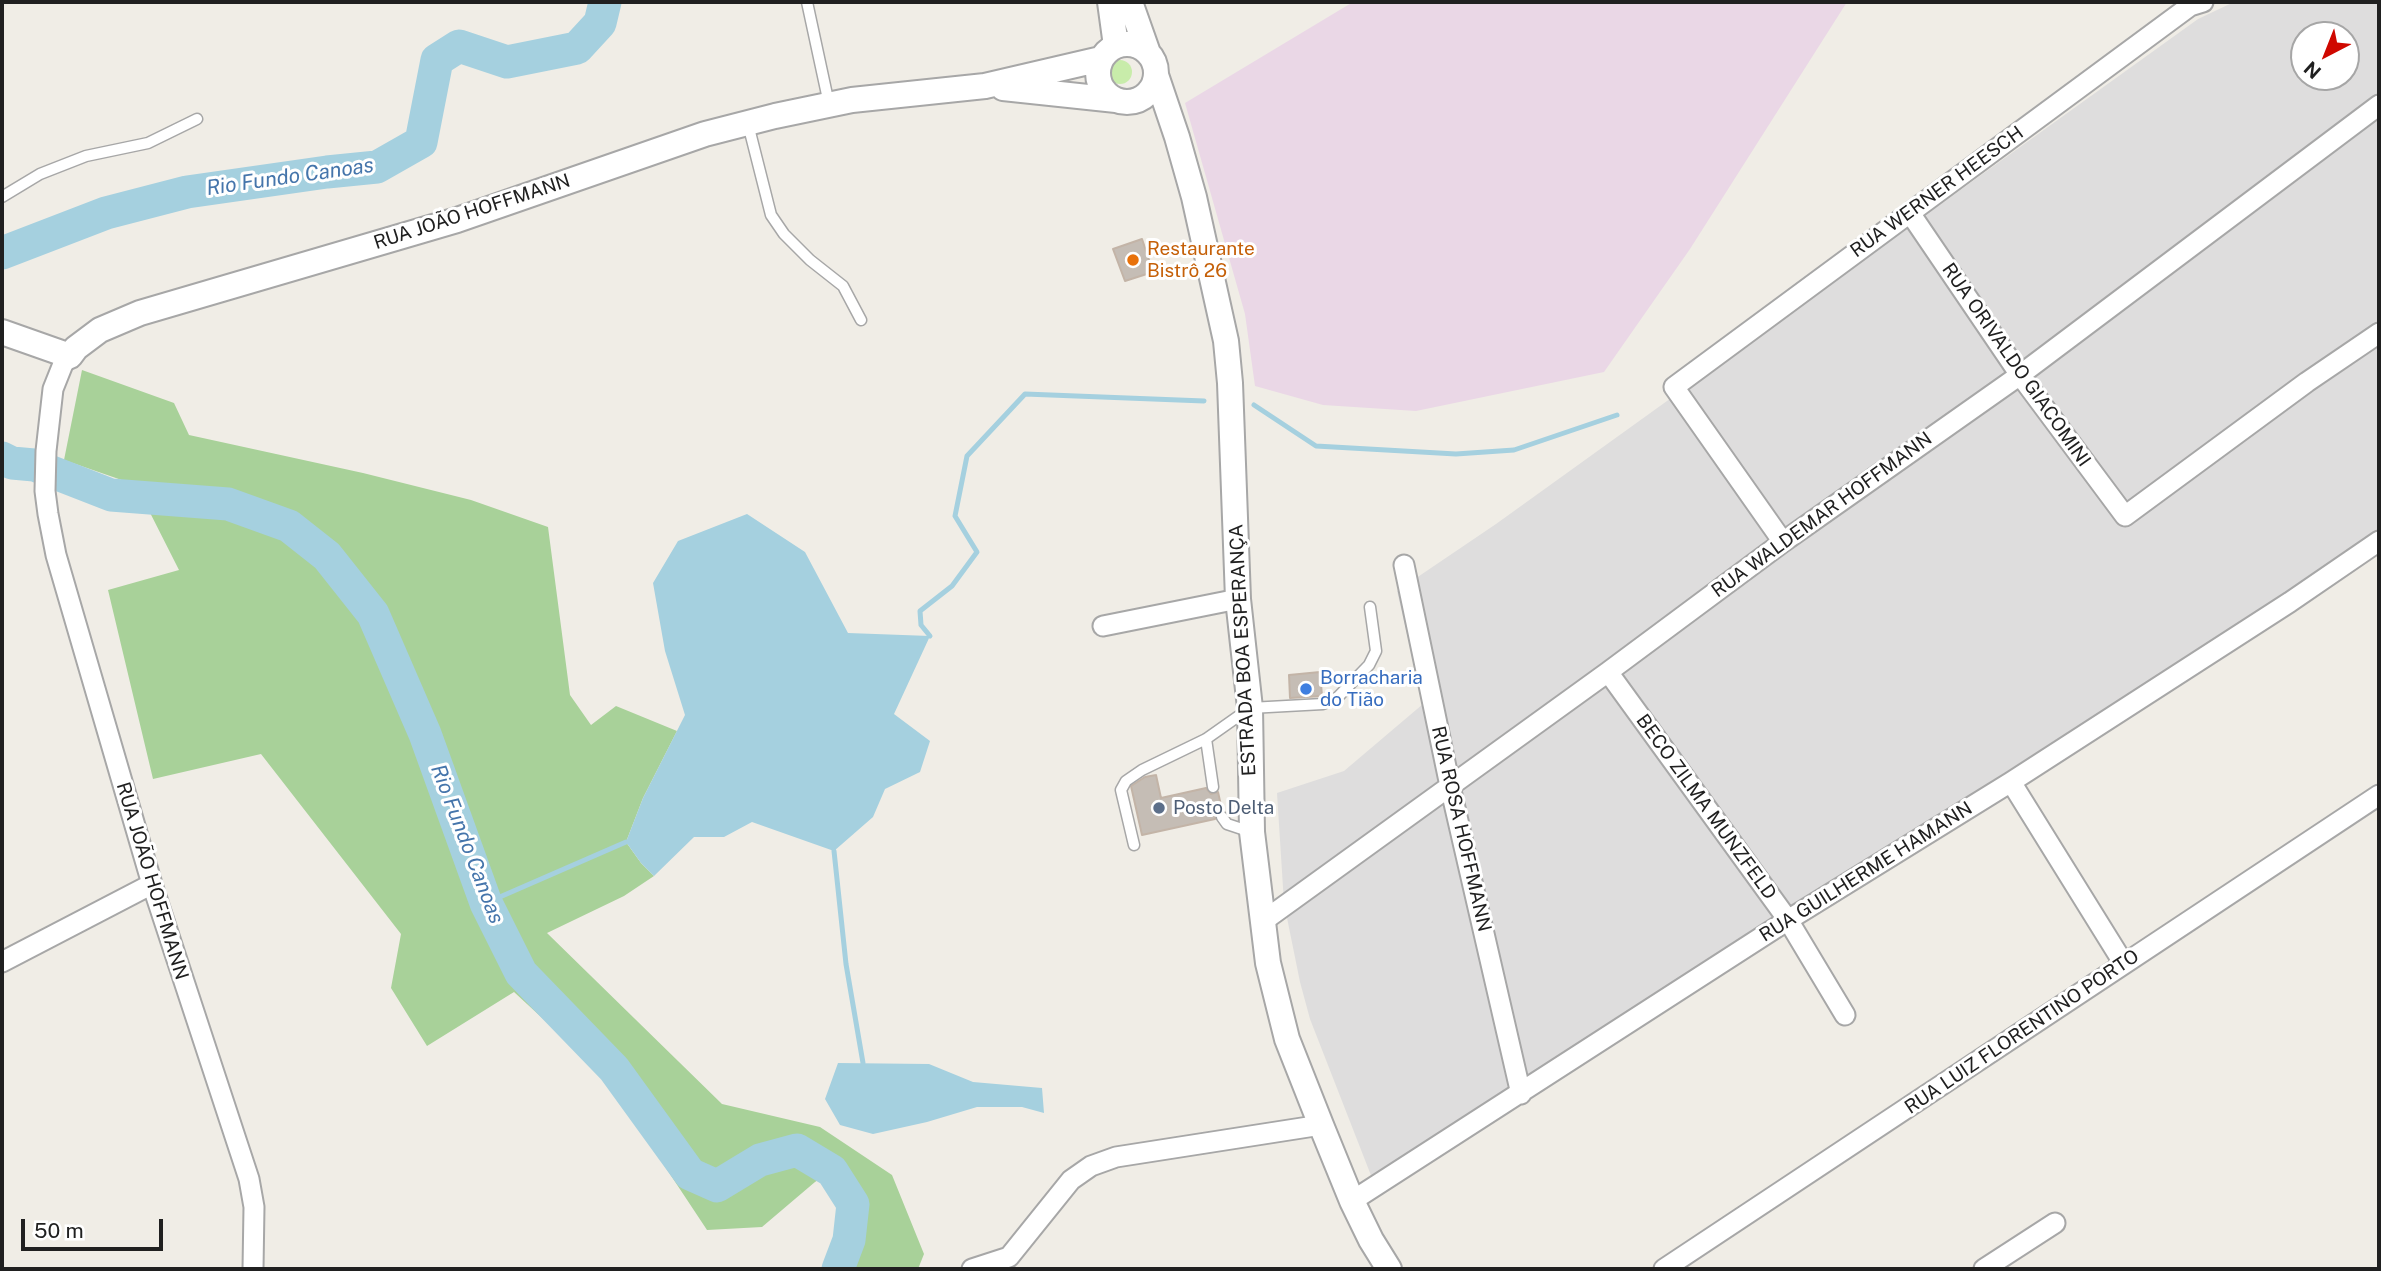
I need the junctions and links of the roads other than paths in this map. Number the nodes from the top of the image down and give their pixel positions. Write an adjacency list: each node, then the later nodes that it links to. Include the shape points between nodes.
1 (807, 2): 9 (lane)
2 (1110, 2): 5 (street)
3 (1130, 2): 6 (street, ESTRADA BOA ESPERANÇA)
4 (2203, 2): 15 (street, RUA WERNER HEESCH, via 2190,6)
5 (1109, 53): 6 (street, via 1133,45); 7 (street, RUA JOÃO HOFFMANN); 8 (street, via 1098,69 1101,88)
6 (1152, 64): 8 (street, via 1151,90); 13 (street, ESTRADA BOA ESPERANÇA)
7 (985, 86): 8 (street, RUA JOÃO HOFFMANN); 9 (street, RUA JOÃO HOFFMANN)
8 (1127, 100): 13 (street)
9 (830, 105): 12 (street, RUA JOÃO HOFFMANN)
10 (2379, 105): 20 (street, RUA WALDEMAR HOFFMANN)
11 (197, 120): 14 (lane, via 148,143 86,156 40,174)
12 (748, 122): 16 (lane, via 771,215 810,260 843,286); 19 (street, RUA JOÃO HOFFMANN, via 457,220 140,313 100,330)
13 (1177, 137): 24 (street, ESTRADA BOA ESPERANÇA, via 1226,341)
14 (2, 197)
15 (1910, 213): 20 (street, RUA ORIVALDO GIACOMINI); 22 (street, RUA WERNER HEESCH, via 1674,387)
16 (860, 320)
17 (2, 332): 19 (street)
18 (2379, 333): 20 (street, RUA ORIVALDO GIACOMINI, via 2125,516)
19 (70, 356): 37 (street, RUA JOÃO HOFFMANN, via 53,389 45,491 56,555)
20 (2020, 375): 22 (street, RUA WALDEMAR HOFFMANN)
21 (2379, 541): 30 (street, RUA GUILHERME HAMANN)
22 (1783, 542): 27 (street, RUA WALDEMAR HOFFMANN)
23 (1404, 565): 31 (street, RUA ROSA HOFFMANN)
24 (1238, 599): 26 (street); 28 (street, ESTRADA BOA ESPERANÇA)
25 (1370, 607): 28 (lane, via 1376,651 1369,665 1336,699 1323,704)
26 (1103, 626)
27 (1608, 671): 31 (street, RUA WALDEMAR HOFFMANN); 38 (street, BECO ZILMA MUNZFELD)
28 (1250, 708): 29 (lane); 35 (street, ESTRADA BOA ESPERANÇA)
29 (1206, 739): 32 (lane); 36 (lane, via 1142,770 1122,786)
30 (2011, 782): 38 (street, RUA GUILHERME HAMANN); 41 (street)
31 (1450, 786): 39 (street, RUA WALDEMAR HOFFMANN); 43 (street, RUA ROSA HOFFMANN)
32 (1213, 787)
33 (2379, 794): 41 (street, RUA LUIZ FLORENTINO PORTO)
34 (1222, 817): 35 (lane, via 1227,824)
35 (1252, 832): 39 (street, ESTRADA BOA ESPERANÇA)
36 (1135, 845)
37 (152, 884): 40 (street); 47 (street, RUA JOÃO HOFFMANN, via 249,1179 254,1207)
38 (1788, 920): 42 (street, BECO ZILMA MUNZFELD); 43 (street, RUA GUILHERME HAMANN)
39 (1262, 922): 44 (street, ESTRADA BOA ESPERANÇA, via 1276,1002)
40 (2, 962)
41 (2124, 964): 50 (street, RUA LUIZ FLORENTINO PORTO)
42 (1844, 1015)
43 (1521, 1094): 45 (street, RUA GUILHERME HAMANN)
44 (1321, 1125): 45 (street, ESTRADA BOA ESPERANÇA); 48 (street, via 1116,1157 1091,1166 1071,1180 1009,1257)
45 (1352, 1201): 49 (street, ESTRADA BOA ESPERANÇA)
46 (2055, 1223): 51 (street)
47 (253, 1269)
48 (972, 1269)
49 (1389, 1269)
50 (1664, 1269)
51 (1984, 1269)

